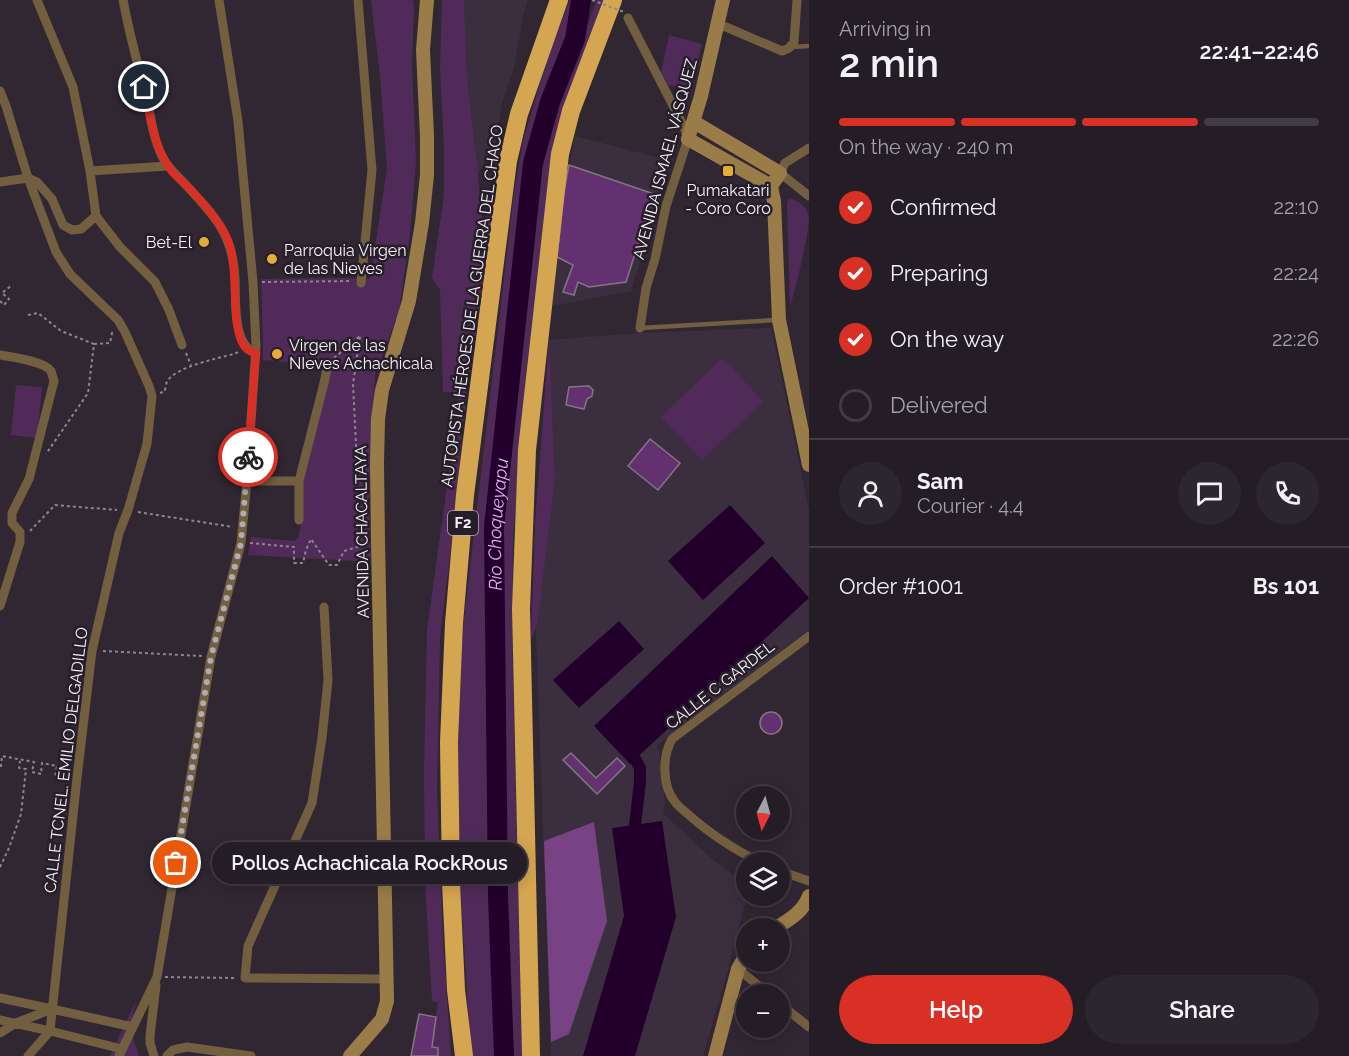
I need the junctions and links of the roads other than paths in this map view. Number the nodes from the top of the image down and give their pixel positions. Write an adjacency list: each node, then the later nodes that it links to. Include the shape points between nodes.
1 (37, 0): 18 (street, via 73,87)
2 (123, 0): 17 (street, via 153,130)
3 (219, 0): 29 (street, via 238,121)
4 (358, 0): 25 (street, via 372,170)
5 (427, 0): 47 (street, AVENIDA CHACALTAYA, via 423,50 427,175 422,223 409,301 382,390 378,419)
6 (559, 0): 64 (highway, AUTOPISTA HÉROES DE LA GUERRA DEL CHACO / F2, via 519,114 508,161 465,495 449,742 455,978)
7 (723, 0): 10 (street, AVENIDA ISMAEL VÁSQUEZ)
8 (797, 0): 12 (street, via 794,42)
9 (622, 10): 15 (street); 65 (highway, via 571,111 561,154 527,450 521,609)
10 (717, 25): 12 (street, via 782,51); 14 (street, AVENIDA ISMAEL VÁSQUEZ)
11 (809, 46): 12 (lane)
12 (789, 48)
13 (0, 91): 20 (street, CALLE TCNEL. EMILIO DELGADILLO)
14 (694, 122): 15 (street, AVENIDA ISMAEL VÁSQUEZ); 19 (street)
15 (688, 139): 22 (street); 27 (street, AVENIDA ISMAEL VÁSQUEZ, via 666,206)
16 (809, 147): 19 (street, via 784,164)
17 (168, 166): 18 (street); 29 (street, via 227,238 234,267 238,330 245,346)
18 (90, 171): 24 (street)
19 (780, 173): 22 (street); 23 (street)
20 (28, 178): 21 (street); 24 (street, via 52,199 63,225 81,229); 50 (street, CALLE TCNEL. EMILIO DELGADILLO, via 56,252 70,274 118,320 152,396 147,444 119,533 92,651)
21 (0, 183)
22 (771, 186): 26 (street)
23 (808, 191)
24 (96, 216): 28 (street, via 155,282)
25 (361, 283)
26 (779, 320): 27 (lane); 32 (street)
27 (640, 328)
28 (182, 345)
29 (256, 353): 33 (street)
30 (0, 355): 36 (street, via 47,367 54,381 29,479 12,513 20,542)
31 (328, 364): 34 (street)
32 (809, 465)
33 (247, 481): 34 (street); 46 (street, via 241,543 211,657)
34 (299, 481): 35 (street)
35 (299, 520)
36 (0, 606)
37 (324, 607): 47 (street, via 328,680 312,803 251,937 245,978)
38 (809, 636): 39 (street, CALLE C GARDEL, via 672,739 668,746 666,784 675,802 698,823)
39 (742, 852)
40 (790, 874): 41 (street)
41 (809, 881)
42 (809, 896): 43 (street)
43 (790, 919)
44 (737, 972): 66 (street)
45 (742, 972): 48 (street)
46 (157, 977): 55 (street); 60 (street, via 150,1036)
47 (386, 979): 63 (street, AVENIDA CHACALTAYA, via 387,1001 382,1019)
48 (757, 984)
49 (0, 998): 50 (street)
50 (52, 1009): 53 (street); 55 (street); 56 (street, CALLE TCNEL. EMILIO DELGADILLO)
51 (790, 1012): 54 (street)
52 (0, 1020): 53 (street)
53 (16, 1023): 56 (street); 57 (street)
54 (809, 1027)
55 (133, 1028): 58 (street)
56 (50, 1031): 58 (street); 59 (street)
57 (0, 1033)
58 (120, 1053)
59 (27, 1056)
60 (154, 1056)
61 (167, 1056): 62 (street, via 173,1050 187,1047)
62 (251, 1056)
63 (350, 1056)
64 (464, 1056)
65 (531, 1056)
66 (715, 1056)

